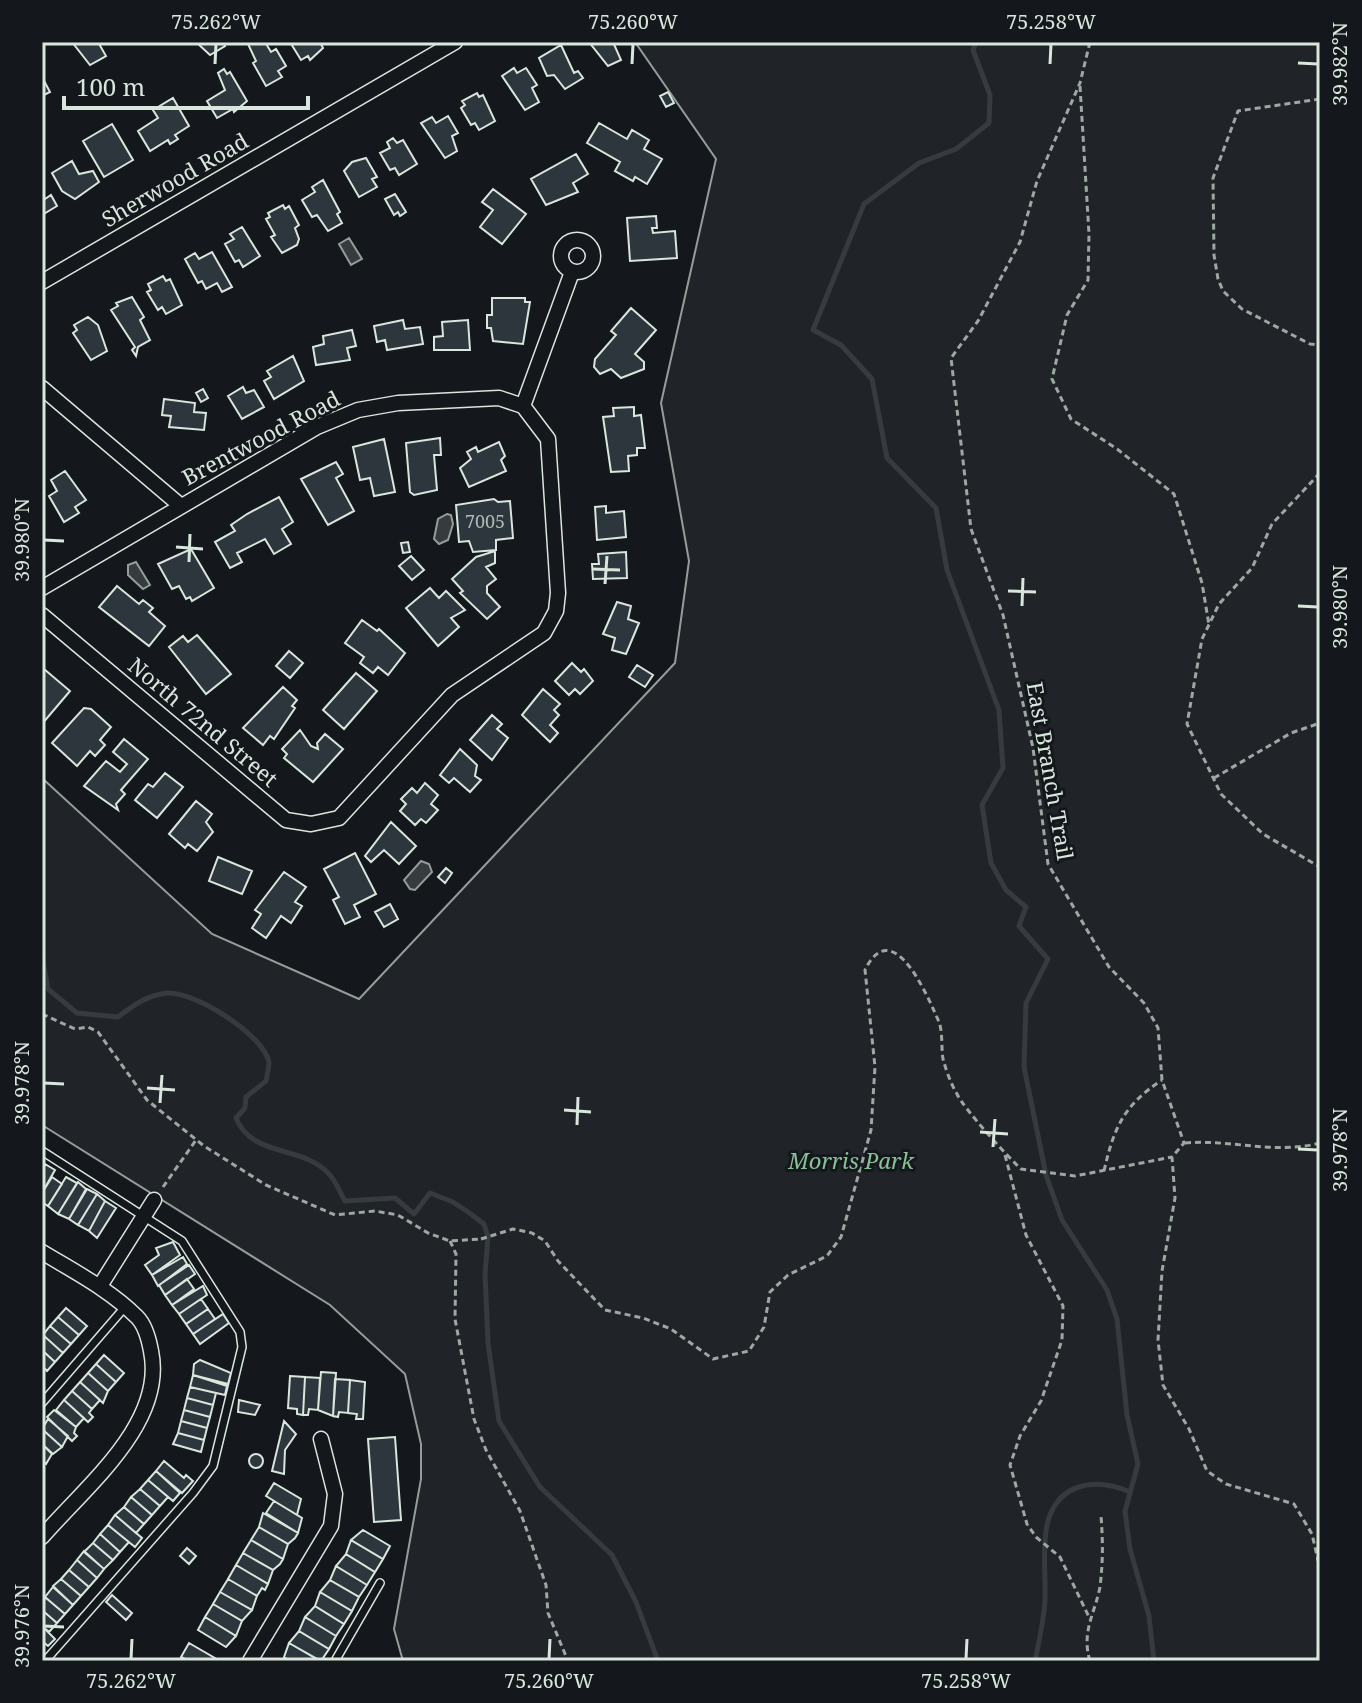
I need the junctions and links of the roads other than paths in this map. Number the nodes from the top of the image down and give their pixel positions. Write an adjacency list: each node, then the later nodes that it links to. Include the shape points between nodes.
1 (455, 42): 2 (street, Sherwood Road)
2 (438, 46): 4 (street, Sherwood Road)
3 (572, 272): 6 (street)
4 (42, 282)
5 (42, 388): 7 (street)
6 (523, 406): 7 (street, Brentwood Road, via 499,398 358,410 317,427); 9 (street, North 72nd Street, via 548,439 556,611 544,633 452,695 339,818 311,824 286,820)
7 (181, 506): 8 (street, Brentwood Road)
8 (42, 588)
9 (42, 615)
10 (42, 1151): 12 (lane)
11 (154, 1200): 12 (street)
12 (145, 1217): 15 (street); 21 (lane, via 182,1241 234,1319 242,1347 213,1466)
13 (47, 1256): 14 (street); 15 (street)
14 (42, 1271)
15 (100, 1286): 16 (street)
16 (125, 1307): 17 (lane); 19 (street, via 140,1320 150,1343 154,1387 147,1410)
17 (42, 1403)
18 (321, 1439): 22 (street, via 335,1494 331,1526)
19 (42, 1537)
20 (380, 1583): 23 (lane)
21 (45, 1661)
22 (250, 1661)
23 (335, 1661)

